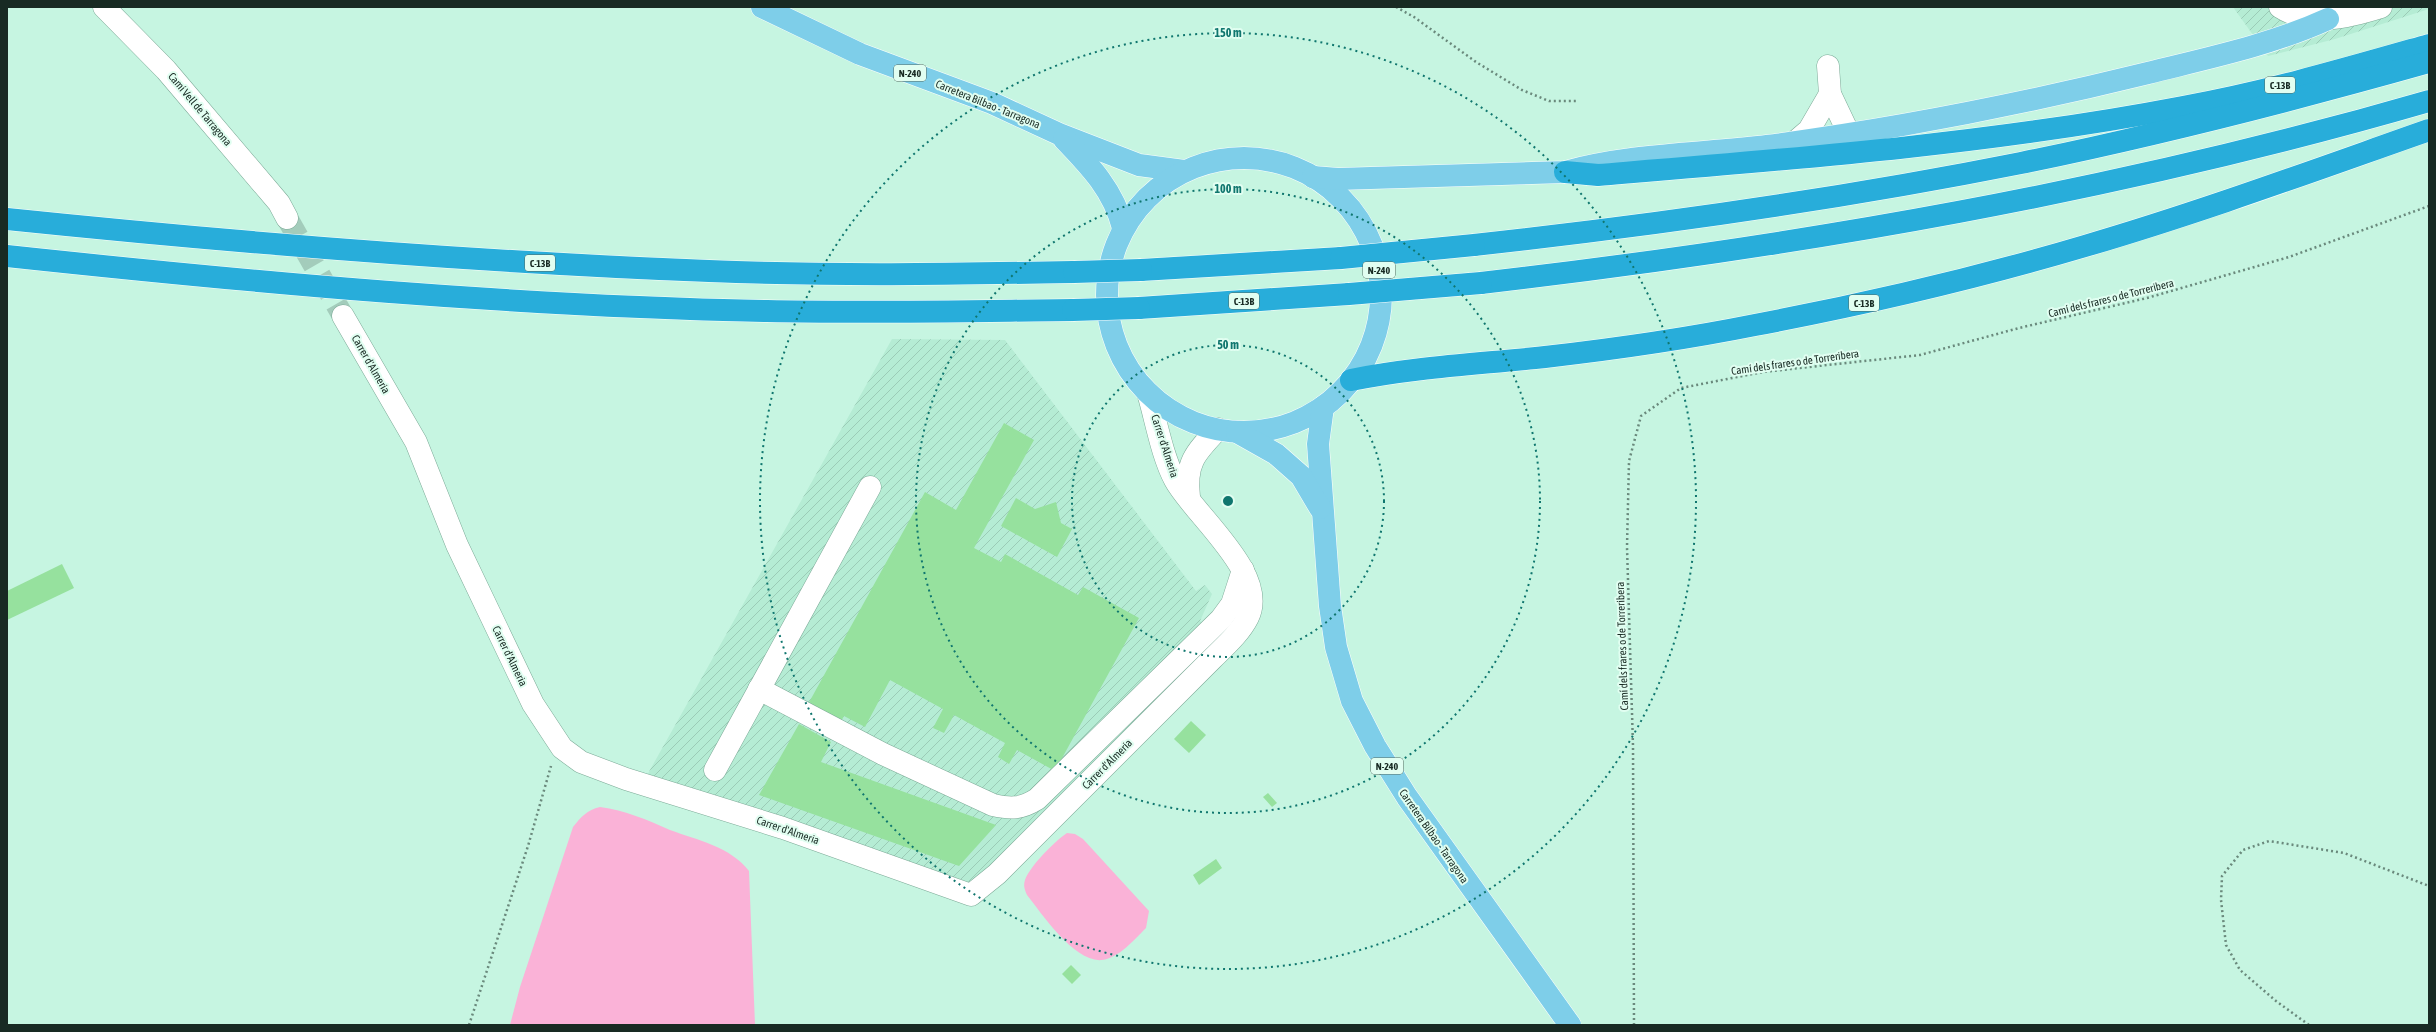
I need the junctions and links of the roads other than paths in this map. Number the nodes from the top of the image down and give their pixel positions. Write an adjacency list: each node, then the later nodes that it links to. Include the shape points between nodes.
1 (104, 7): 18 (street, Camí Vell de Tarragona, via 166,70 278,202)
2 (762, 7): 12 (main road, Carretera Bilbao - Tarragona / N-240, via 860,54 992,103)
3 (2280, 7): 5 (street, via 2291,13)
4 (2381, 7): 5 (street)
5 (2328, 19): 13 (main road, via 2279,38 2102,84 1990,109)
6 (2429, 45): 16 (highway, C-13B, via 2317,76 2193,105 2085,124 1808,158 1598,176)
7 (2429, 62): 19 (highway, C-13B, bridge, via 2216,119 2021,163 1836,197 1572,234 1341,258 1141,270 838,274 600,266 266,243)
8 (1828, 66): 9 (street)
9 (1830, 94): 13 (street); 14 (street, via 1809,130)
10 (2429, 101): 21 (highway, C-13B, bridge, via 2262,146 1990,206 1732,251 1481,283 1139,308 766,311 644,306 256,280)
11 (2429, 130): 23 (highway, C-13B, via 2149,226 2027,263 1930,288 1801,316 1685,337 1547,357 1408,370)
12 (1059, 134): 15 (main road, N-240, via 1139,165); 20 (main road, N-240, via 1100,176 1119,211)
13 (1849, 134): 14 (main road)
14 (1795, 142): 16 (main road, via 1599,162)
15 (1184, 171): 17 (main road, N-240, via 1221,159 1259,158 1290,166); 20 (main road, N-240, via 1156,189 1143,201)
16 (1565, 172): 17 (main road, via 1338,179)
17 (1314, 177): 23 (main road, N-240, via 1344,201 1356,216 1366,233 1379,270 1381,290 1377,328 1371,347)
18 (287, 218)
19 (7, 219)
20 (1123, 228): 24 (main road, N-240, via 1109,265 1106,305 1118,350 1135,378)
21 (7, 256)
22 (343, 316): 30 (street, Carrer d'Almeria, via 416,442 457,545 533,704 562,748 581,762 626,779 775,826 971,895 1003,868 1242,627 1251,606)
23 (1351, 380): 25 (main road, N-240)
24 (1148, 393): 26 (main road, N-240, via 1180,416); 28 (street, Carrer d'Almeria, via 1175,480)
25 (1323, 407): 26 (main road, N-240, via 1282,426 1260,431); 29 (main road, N-240, via 1318,444)
26 (1228, 430): 28 (street, Carrer d'Almeria, via 1191,462 1186,477); 29 (main road, N-240, via 1276,454 1301,476)
27 (870, 487): 31 (street)
28 (1188, 497): 30 (street, Carrer d'Almeria)
29 (1321, 509): 33 (main road, Carretera Bilbao - Tarragona / N-240, via 1334,632 1343,672 1362,721 1378,752 1418,813)
30 (1243, 570): 31 (street, via 1232,604 1221,619 1037,799 1024,807 1011,809 993,805 883,754)
31 (759, 690): 32 (street)
32 (715, 770)
33 (1570, 1025)

